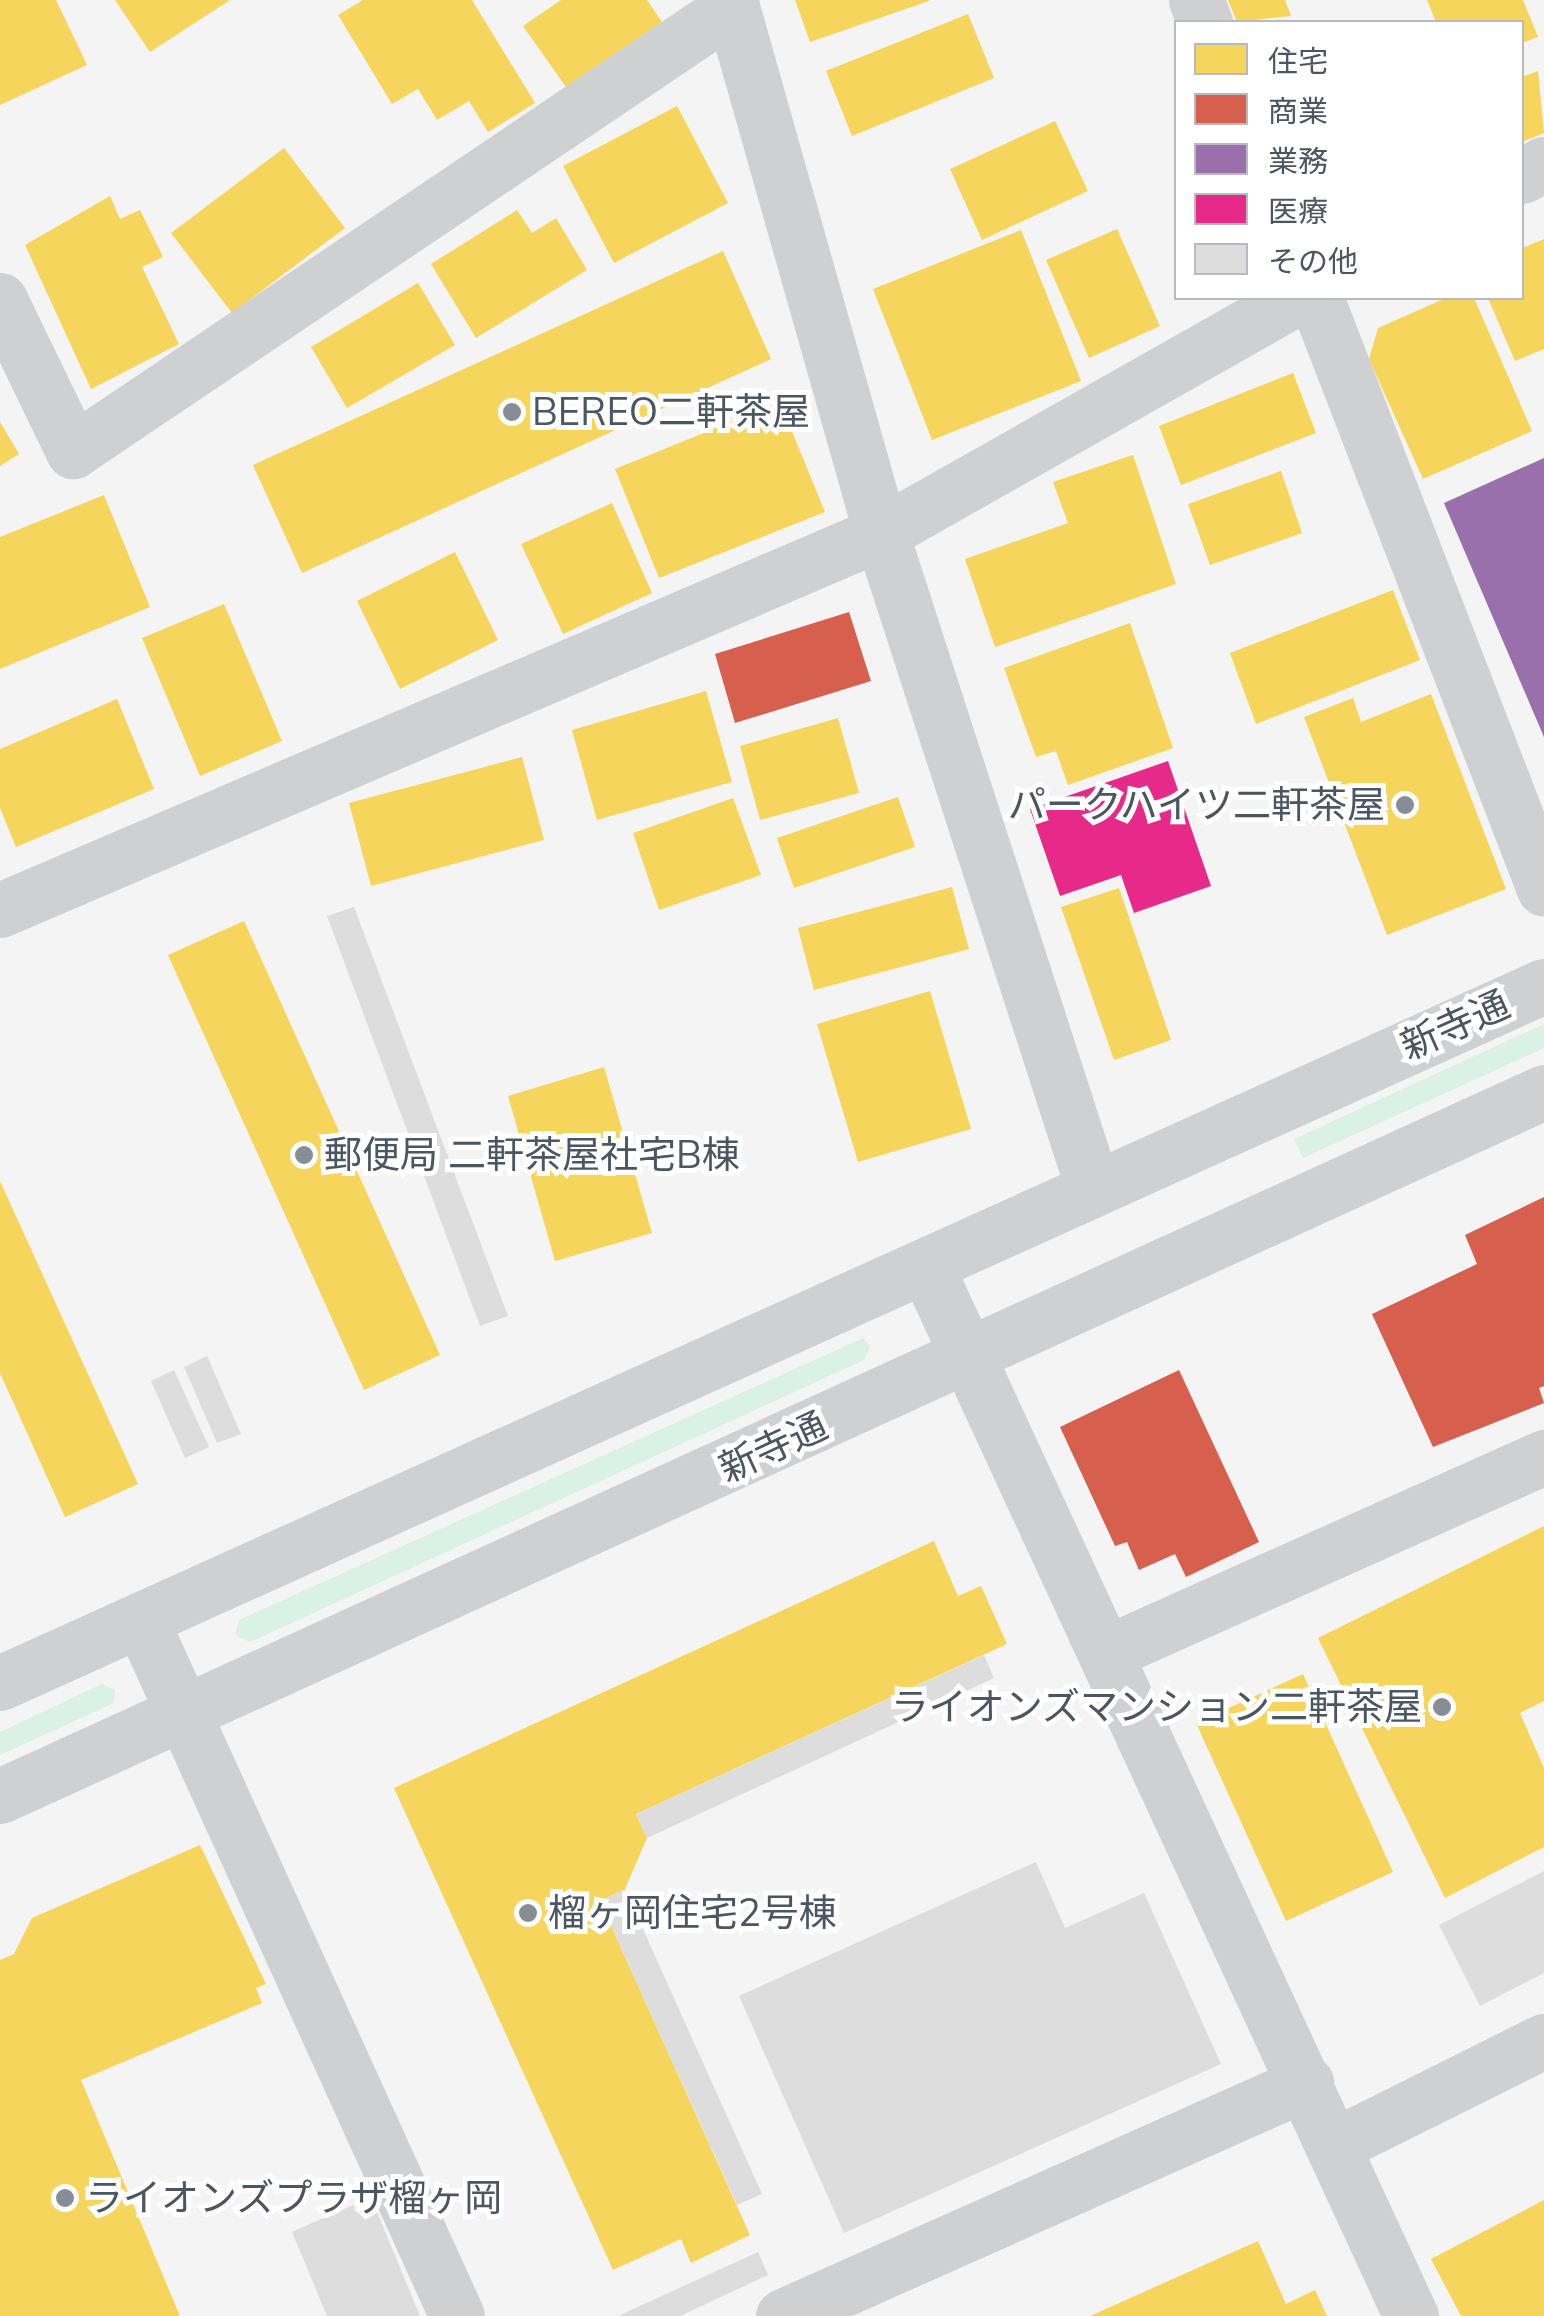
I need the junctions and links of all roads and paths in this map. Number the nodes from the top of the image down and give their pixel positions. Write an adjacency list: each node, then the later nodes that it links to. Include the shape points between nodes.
1 (731, 3): 2 (street, via 73,451); 5 (street)
2 (0, 300)
3 (1293, 300): 5 (street)
4 (1317, 300): 6 (street)
5 (880, 533): 7 (street); 10 (street)
6 (1544, 889)
7 (0, 910)
8 (1544, 986): 10 (street, 新寺通)
9 (1544, 1092): 12 (street, 新寺通)
10 (1093, 1188): 11 (street, 新寺通)
11 (926, 1266): 12 (street); 14 (street, 新寺通)
12 (970, 1358): 15 (street); 17 (street, 新寺通)
13 (1544, 1457): 15 (street)
14 (141, 1620): 16 (street, 新寺通); 17 (street)
15 (1106, 1653): 20 (street)
16 (0, 1684)
17 (183, 1716): 18 (street, 新寺通); 22 (street)
18 (0, 1796)
19 (1544, 2041): 21 (street)
20 (1306, 2084): 21 (street); 23 (street)
21 (1335, 2145): 24 (street)
22 (457, 2316)
23 (783, 2316)
24 (1412, 2316)

